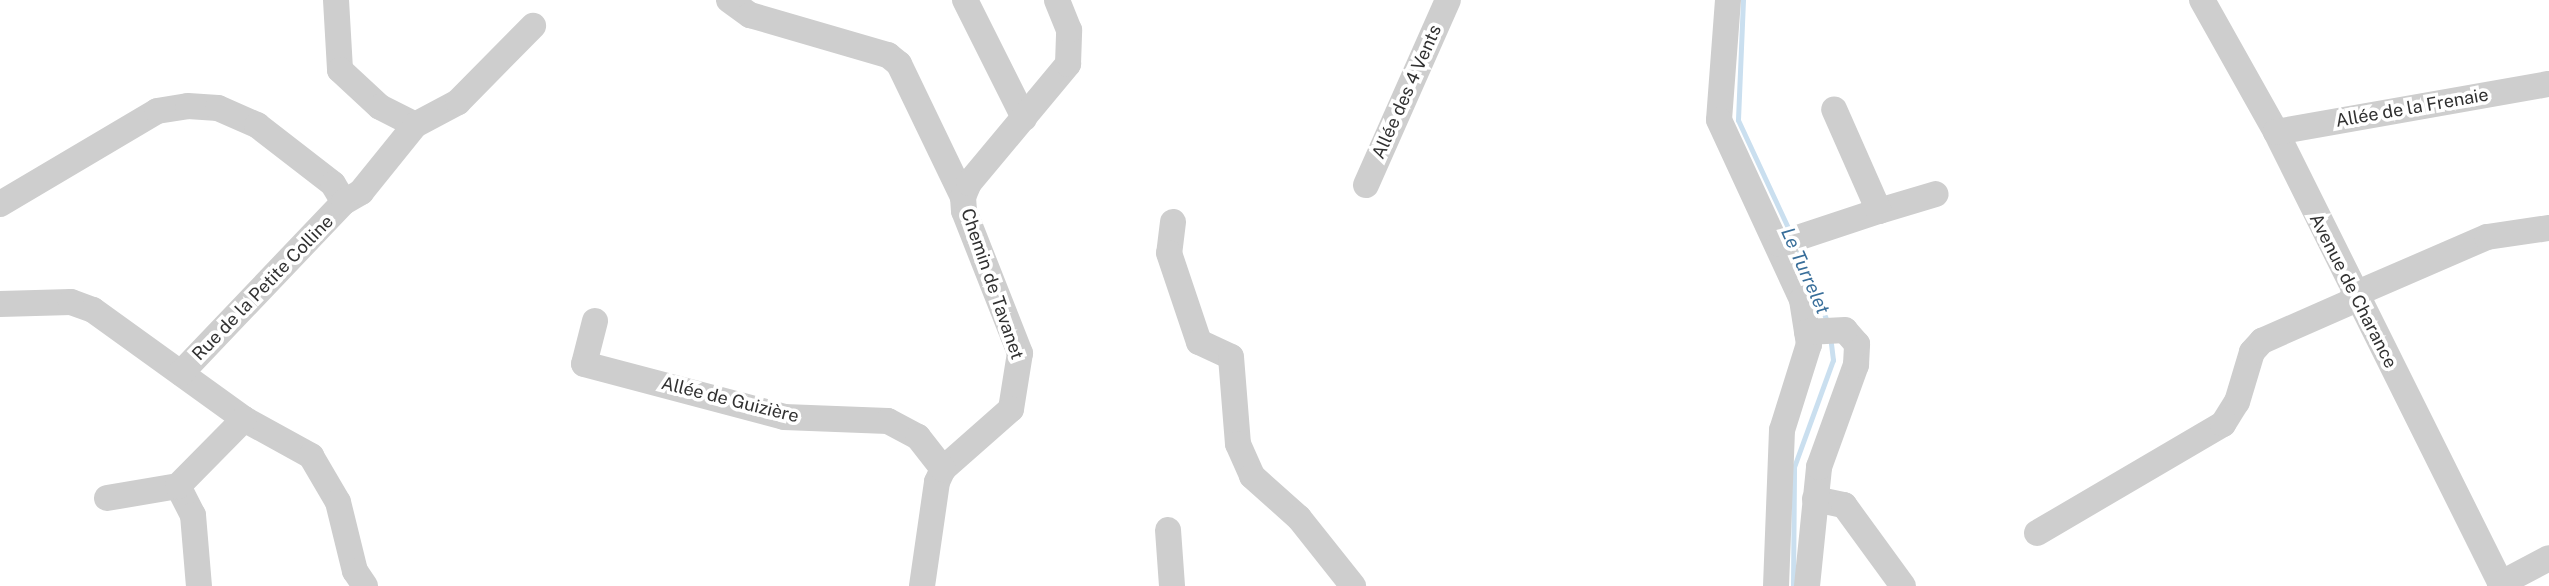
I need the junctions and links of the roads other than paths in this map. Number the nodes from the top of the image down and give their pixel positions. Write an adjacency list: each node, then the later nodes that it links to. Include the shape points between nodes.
1 (336, 0): 12 (street, via 340,70 380,107)
2 (729, 0): 16 (street, Chemin de Tavanet, via 750,15 888,55 899,64)
3 (965, 0): 11 (street)
4 (1057, 0): 11 (street, via 1069,30 1068,64)
5 (1448, 0): 14 (street, Allée des 4 Vents)
6 (1728, 0): 22 (street, via 1718,120)
7 (2202, 0): 13 (street, Avenue de Charance)
8 (533, 26): 12 (street, Rue de la Petite Colline, via 458,102)
9 (2549, 84): 13 (street, Allée de la Frenaie)
10 (1833, 109): 19 (street)
11 (1024, 118): 16 (street)
12 (415, 125): 17 (street, Rue de la Petite Colline, via 361,192)
13 (2276, 132): 23 (street, Avenue de Charance)
14 (1366, 185)
15 (1936, 194): 19 (street)
16 (963, 197): 29 (street, Chemin de Tavanet, via 964,211 1020,353 1021,369 1011,409)
17 (344, 202): 18 (street, Rue de la Petite Colline, via 333,184 257,125 218,108 188,106 157,111); 27 (street, Rue de la Petite Colline)
18 (0, 204)
19 (1879, 211): 22 (street)
20 (1173, 222): 41 (street, via 1169,253 1199,342 1231,357 1238,444 1252,476 1298,518)
21 (2549, 228): 23 (street, via 2487,237)
22 (1789, 240): 26 (street, via 1802,300)
23 (2354, 298): 34 (street, via 2262,341 2223,424); 36 (street, Avenue de Charance)
24 (0, 303): 27 (street, via 72,302 93,310)
25 (595, 321): 29 (street, Allée de Guizière, via 584,364 784,417 888,421 918,437)
26 (1822, 331): 32 (street, via 1857,344 1856,365 1819,467); 42 (street, via 1782,430)
27 (181, 373): 28 (street)
28 (244, 419): 30 (street); 38 (street, via 293,442 318,464 338,502 355,571)
29 (943, 470): 39 (street)
30 (178, 486): 31 (street); 37 (street, via 192,515)
31 (107, 498)
32 (1815, 499): 43 (street); 44 (street, via 1844,505)
33 (1168, 530): 40 (street)
34 (2037, 533)
35 (2549, 558): 36 (street)
36 (2501, 585)
37 (199, 586)
38 (365, 586)
39 (922, 586)
40 (1172, 586)
41 (1353, 586)
42 (1776, 586)
43 (1807, 586)
44 (1903, 586)

